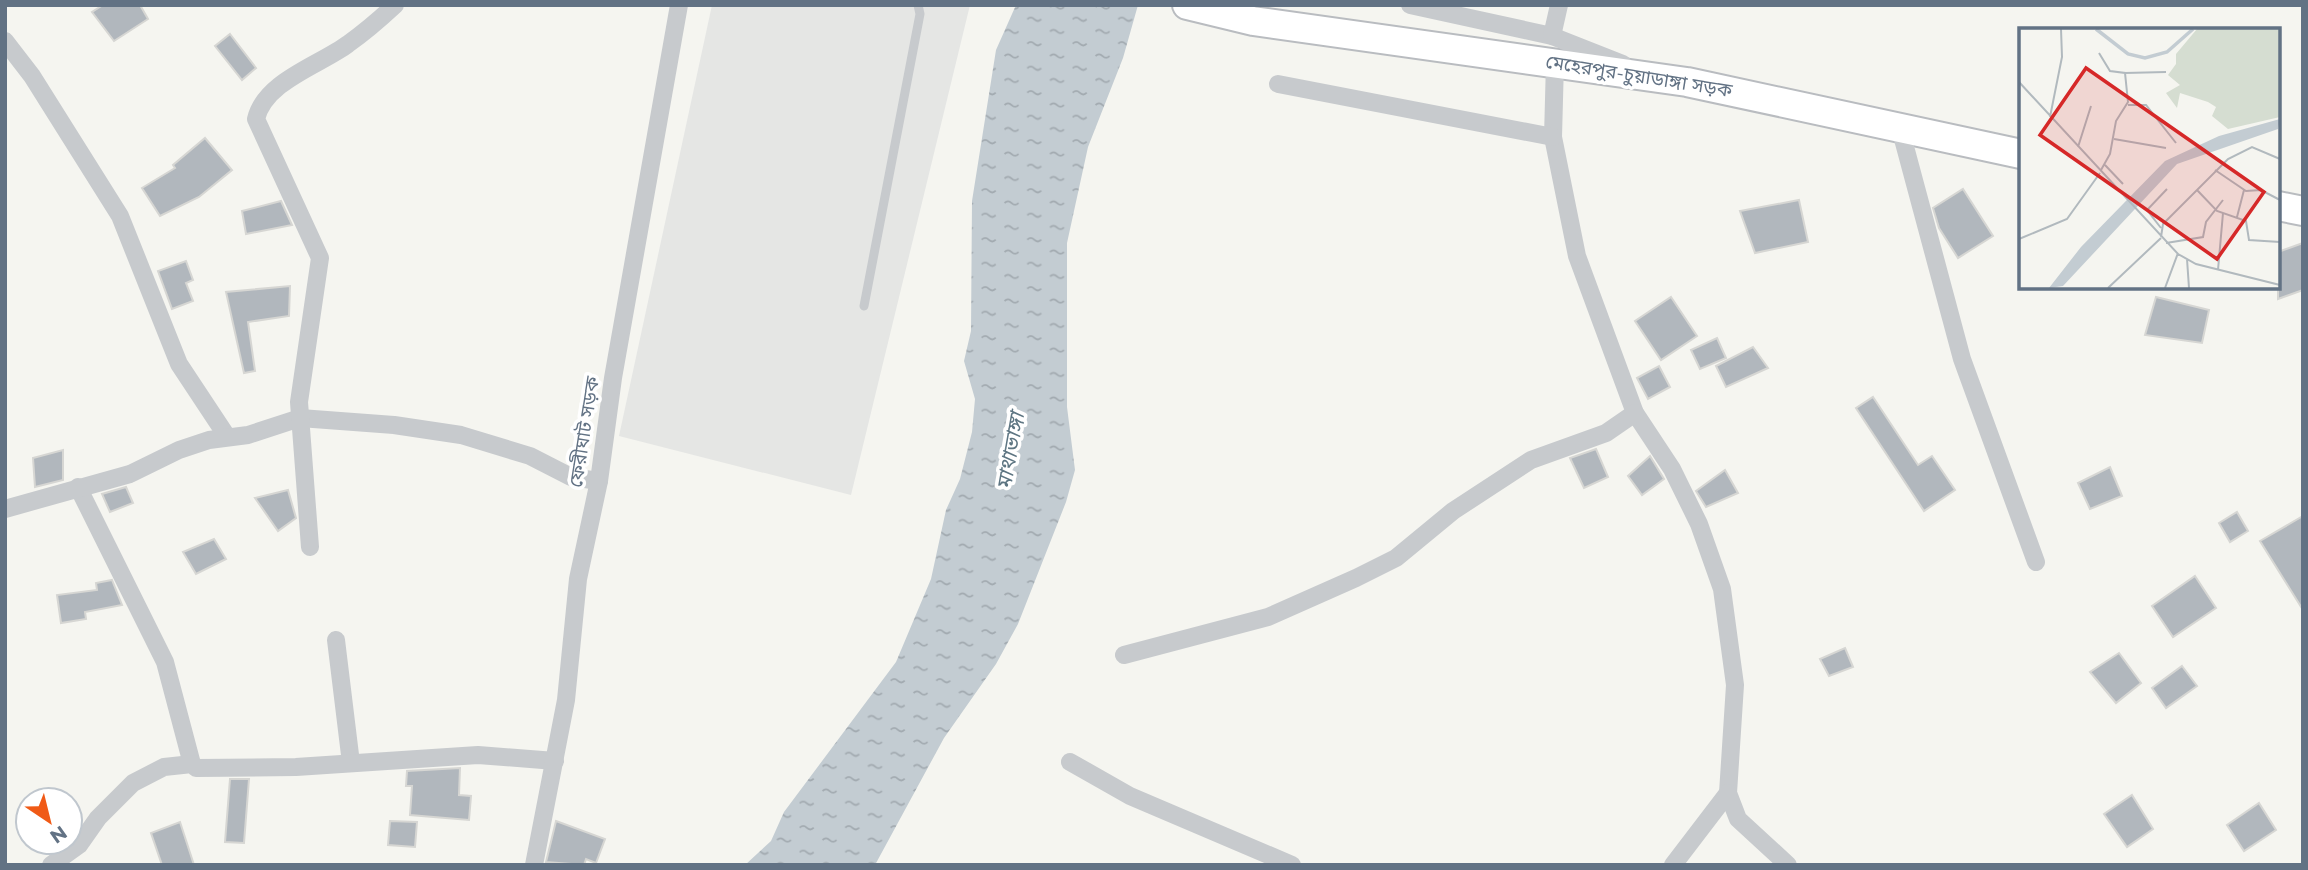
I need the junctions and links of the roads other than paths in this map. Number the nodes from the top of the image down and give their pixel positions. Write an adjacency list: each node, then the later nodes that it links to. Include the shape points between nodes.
1 (395, 5): 17 (street, via 347,46 288,82 258,110 258,126 320,258)
2 (679, 5): 19 (street, ফেরীঘাট সড়ক)
3 (918, 5): 15 (lane, via 920,14)
4 (1186, 5): 8 (main road, মেহেরপুর-চুয়াডাঙ্গা সড়ক, via 1253,21)
5 (1410, 5): 8 (street)
6 (1559, 5): 8 (street)
7 (5, 41): 18 (street, via 120,216 179,364)
8 (1553, 49): 10 (main road, মেহেরপুর-চুয়াডাঙ্গা সড়ক, via 1656,77); 11 (street)
9 (1278, 85): 11 (street)
10 (1900, 128): 12 (main road, মেহেরপুর-চুয়াডাঙ্গা সড়ক); 23 (street, via 1962,359)
11 (1553, 136): 16 (street, via 1577,256)
12 (2019, 154)
13 (2280, 206): 14 (main road)
14 (2303, 211)
15 (864, 306)
16 (1635, 413): 25 (street, via 1606,433 1531,460 1453,511 1396,558 1356,578 1268,617); 30 (street, via 1672,469 1699,524 1722,589 1735,685)
17 (300, 418): 18 (street, via 248,435); 19 (street, via 461,435 530,456 571,477); 22 (street)
18 (226, 435): 20 (street, via 179,450 130,474)
19 (599, 481): 26 (street, ফেরীঘাট সড়ক, via 578,579)
20 (78, 487): 21 (street); 29 (street, via 165,662)
21 (5, 509)
22 (310, 547)
23 (2036, 562)
24 (337, 640): 28 (street)
25 (1124, 654)
26 (555, 761): 28 (street, via 478,755); 32 (street, ফেরীঘাট সড়ক)
27 (1070, 762): 33 (street, via 1130,796)
28 (351, 763): 29 (street, via 196,768)
29 (192, 764): 31 (street, via 164,767 133,783 79,845)
30 (1728, 793): 34 (street); 35 (street, via 1738,819)
31 (51, 865)
32 (534, 865)
33 (1292, 865)
34 (1673, 865)
35 (1788, 865)

